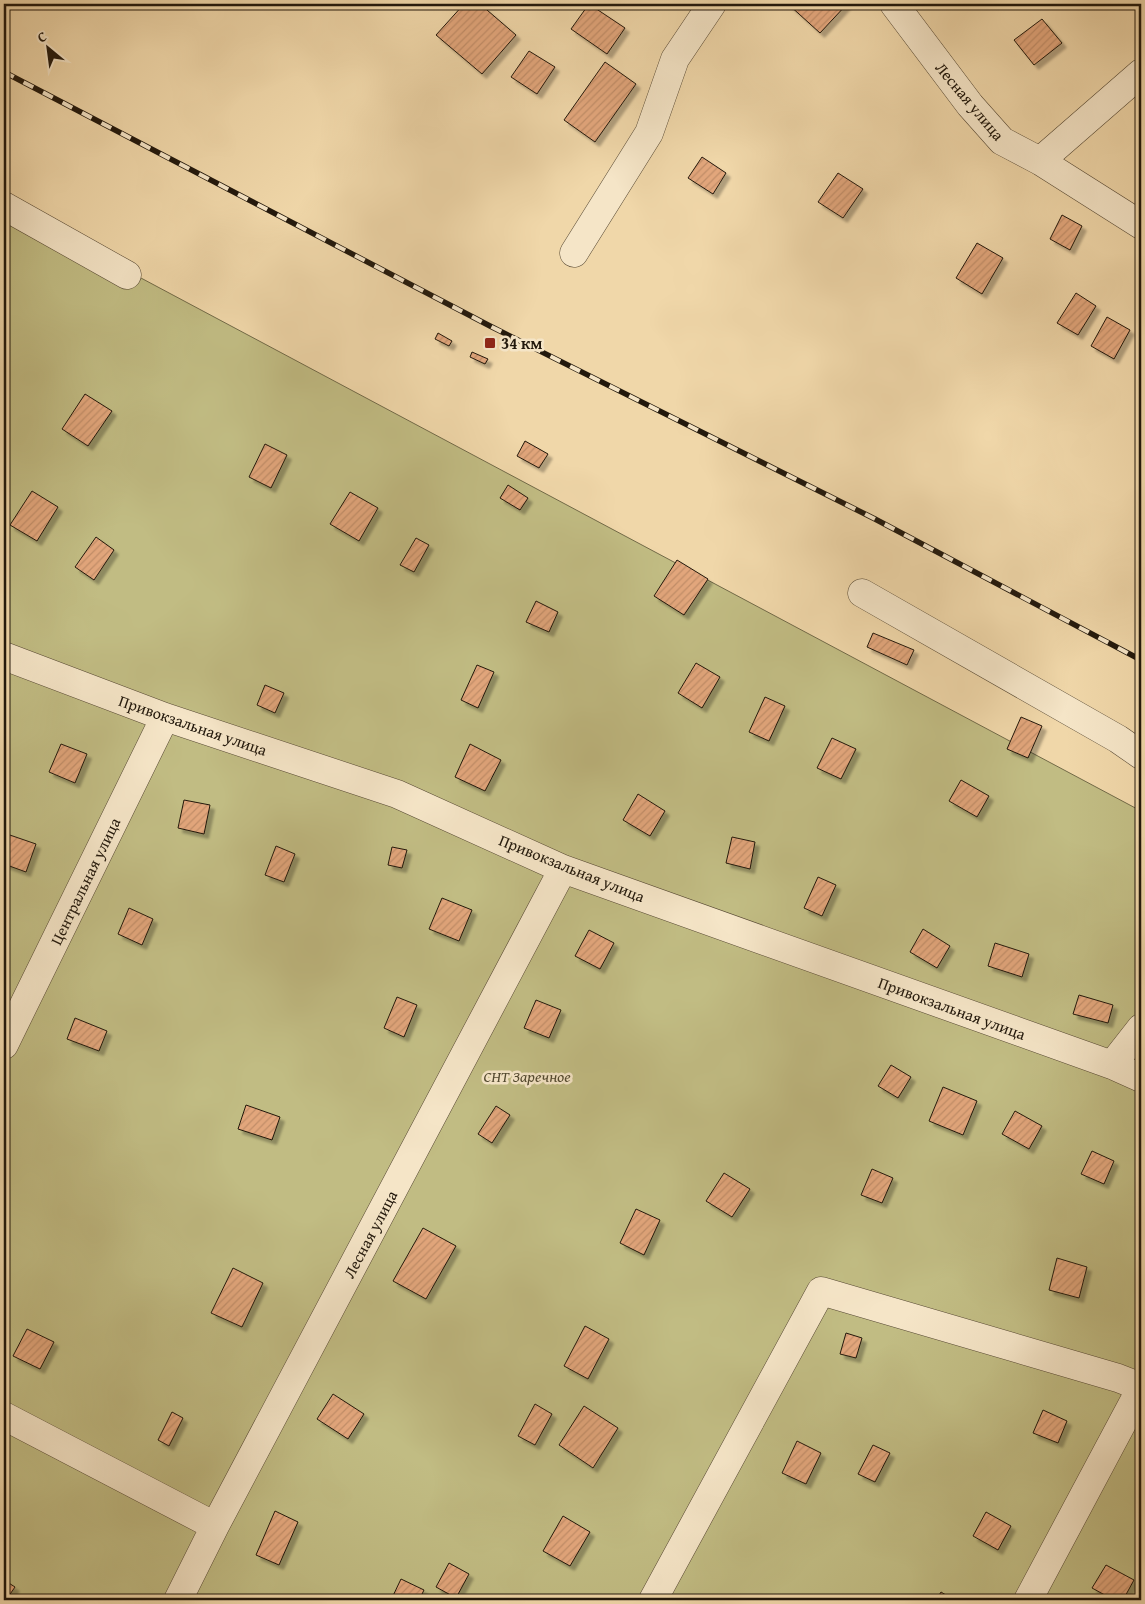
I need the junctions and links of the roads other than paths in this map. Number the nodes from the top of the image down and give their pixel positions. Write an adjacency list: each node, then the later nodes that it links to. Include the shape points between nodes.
1 (712, 4): 7 (street, via 676,59 649,133)
2 (894, 4): 4 (street, Лесная улица, via 970,105 1002,141)
3 (1141, 73): 4 (street)
4 (1040, 161): 6 (street, Лесная улица)
5 (4, 206): 8 (street)
6 (1141, 225)
7 (574, 252)
8 (127, 275)
9 (862, 594): 12 (street)
10 (4, 656): 11 (street, Привокзальная улица)
11 (166, 717): 13 (street, Привокзальная улица, via 397,794); 15 (street, Центральная улица)
12 (1141, 755)
13 (563, 869): 16 (street, Привокзальная улица); 20 (street, Лесная улица)
14 (1141, 1028): 16 (street)
15 (4, 1045)
16 (1112, 1065): 17 (street, Привокзальная улица)
17 (1141, 1078)
18 (1141, 1388): 22 (street, via 1118,1378 821,1291); 23 (street)
19 (4, 1416): 20 (street)
20 (215, 1526): 21 (street, Лесная улица)
21 (178, 1600)
22 (653, 1600)
23 (1028, 1600)

